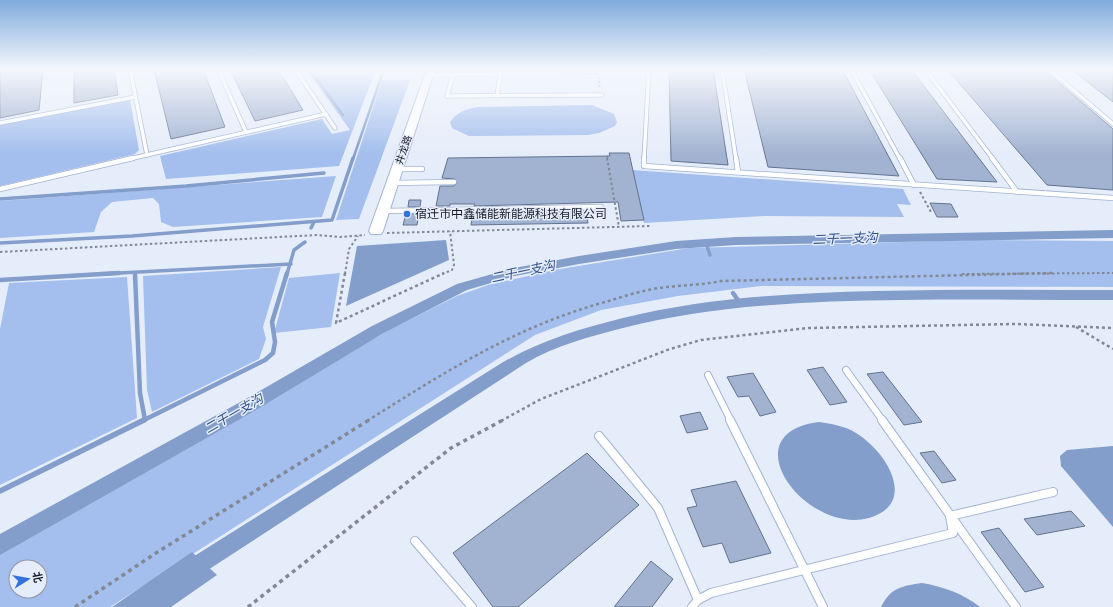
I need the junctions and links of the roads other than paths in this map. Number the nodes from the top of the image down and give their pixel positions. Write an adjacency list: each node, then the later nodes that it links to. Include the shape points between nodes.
1 (133, 97): 12 (lane)
2 (135, 97): 16 (lane)
3 (231, 97): 15 (lane)
4 (315, 97): 11 (lane)
5 (421, 97): 17 (street, 井龙路)
6 (648, 97): 19 (lane, via 644,166)
7 (726, 97): 19 (lane)
8 (867, 97): 22 (lane)
9 (946, 97): 24 (lane)
10 (1082, 97): 13 (lane)
11 (326, 114): 14 (lane); 15 (lane)
12 (0, 123)
13 (1113, 124)
14 (335, 128)
15 (246, 132): 16 (lane)
16 (147, 155): 23 (lane)
17 (397, 169): 18 (lane); 21 (street, 井龙路)
18 (422, 169)
19 (738, 172): 22 (lane)
20 (454, 182): 21 (lane)
21 (392, 183): 27 (street, 井龙路)
22 (915, 185): 24 (lane)
23 (0, 189)
24 (1017, 192): 25 (lane)
25 (1113, 198)
26 (601, 207): 27 (lane)
27 (383, 211): 28 (street, 井龙路)
28 (375, 232)
29 (846, 370): 33 (lane)
30 (708, 375): 35 (lane)
31 (598, 436): 36 (lane, via 658,508)
32 (1053, 492): 33 (lane)
33 (950, 516): 35 (lane, via 953,533); 40 (lane)
34 (415, 541): 37 (lane)
35 (805, 570): 36 (lane, via 711,594); 39 (lane)
36 (698, 600): 38 (lane)
37 (472, 607)
38 (692, 607)
39 (823, 607)
40 (1016, 607)

